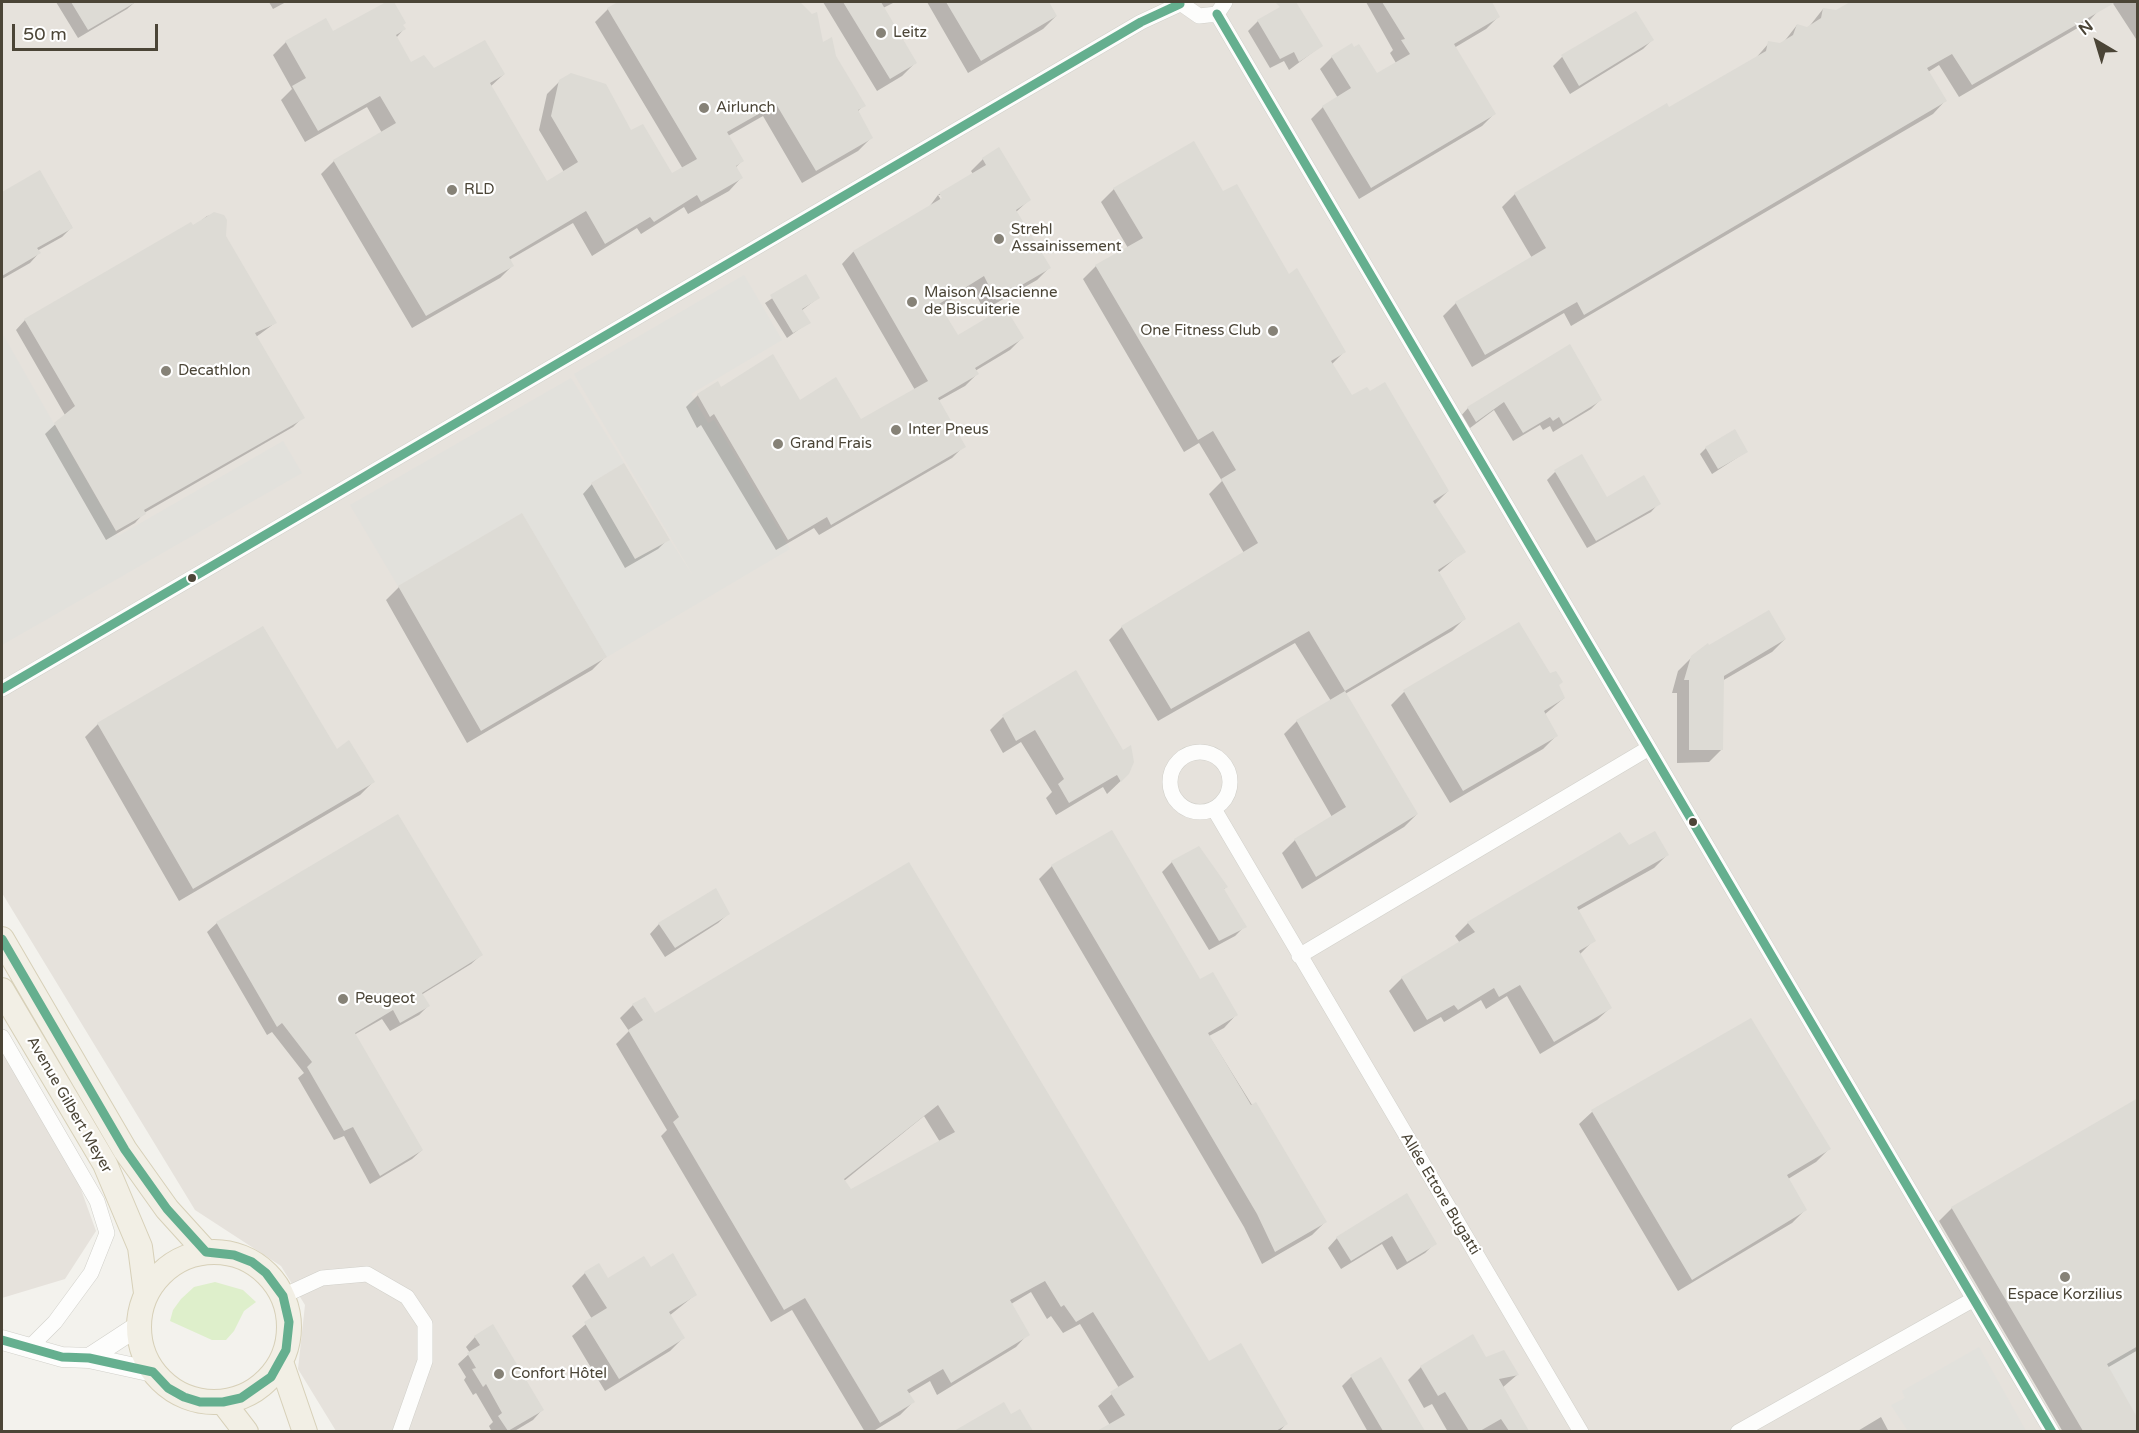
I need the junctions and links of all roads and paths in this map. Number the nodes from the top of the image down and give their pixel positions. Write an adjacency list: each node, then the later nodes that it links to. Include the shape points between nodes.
1 (1180, 3): 2 (street, via 1199,16); 3 (street, via 1141,22)
2 (1221, 8): 4 (street)
3 (2, 689)
4 (1649, 748): 7 (street); 13 (street)
5 (1214, 809): 5 (street, via 1226,798 1231,781 1226,764 1212,753 1195,751 1180,759 1171,774 1171,791 1189,809); 7 (street, Allée Ettore Bugatti)
6 (2, 939): 10 (main road, Avenue Gilbert Meyer, via 125,1150 167,1209)
7 (1299, 956): 24 (street, Allée Ettore Bugatti)
8 (2, 990): 11 (main road, Avenue Gilbert Meyer, via 105,1164 140,1247)
9 (2, 1037): 16 (street, Avenue Gilbert Meyer, via 97,1201 107,1233 91,1273 56,1322)
10 (206, 1252): 11 (main road, Avenue Gilbert Meyer, via 170,1266); 12 (main road, Avenue Gilbert Meyer, via 234,1254 252,1262)
11 (146, 1293): 14 (main road, Avenue Gilbert Meyer)
12 (283, 1296): 18 (main road, Avenue Gilbert Meyer, via 289,1329); 23 (street, via 322,1278 367,1274 407,1297 425,1324 425,1360)
13 (1974, 1299): 25 (street); 26 (street)
14 (138, 1326): 17 (street); 19 (main road, Avenue Gilbert Meyer, via 141,1348)
15 (2, 1340): 16 (street)
16 (31, 1346): 17 (street, via 62,1357)
17 (89, 1358): 19 (street)
18 (281, 1362): 20 (main road, Avenue Gilbert Meyer, via 257,1389); 22 (main road)
19 (153, 1372): 20 (main road, Avenue Gilbert Meyer, via 168,1388 184,1397)
20 (223, 1402): 21 (main road)
21 (246, 1431)
22 (305, 1431)
23 (400, 1431)
24 (1581, 1431)
25 (1738, 1431)
26 (2052, 1431)

